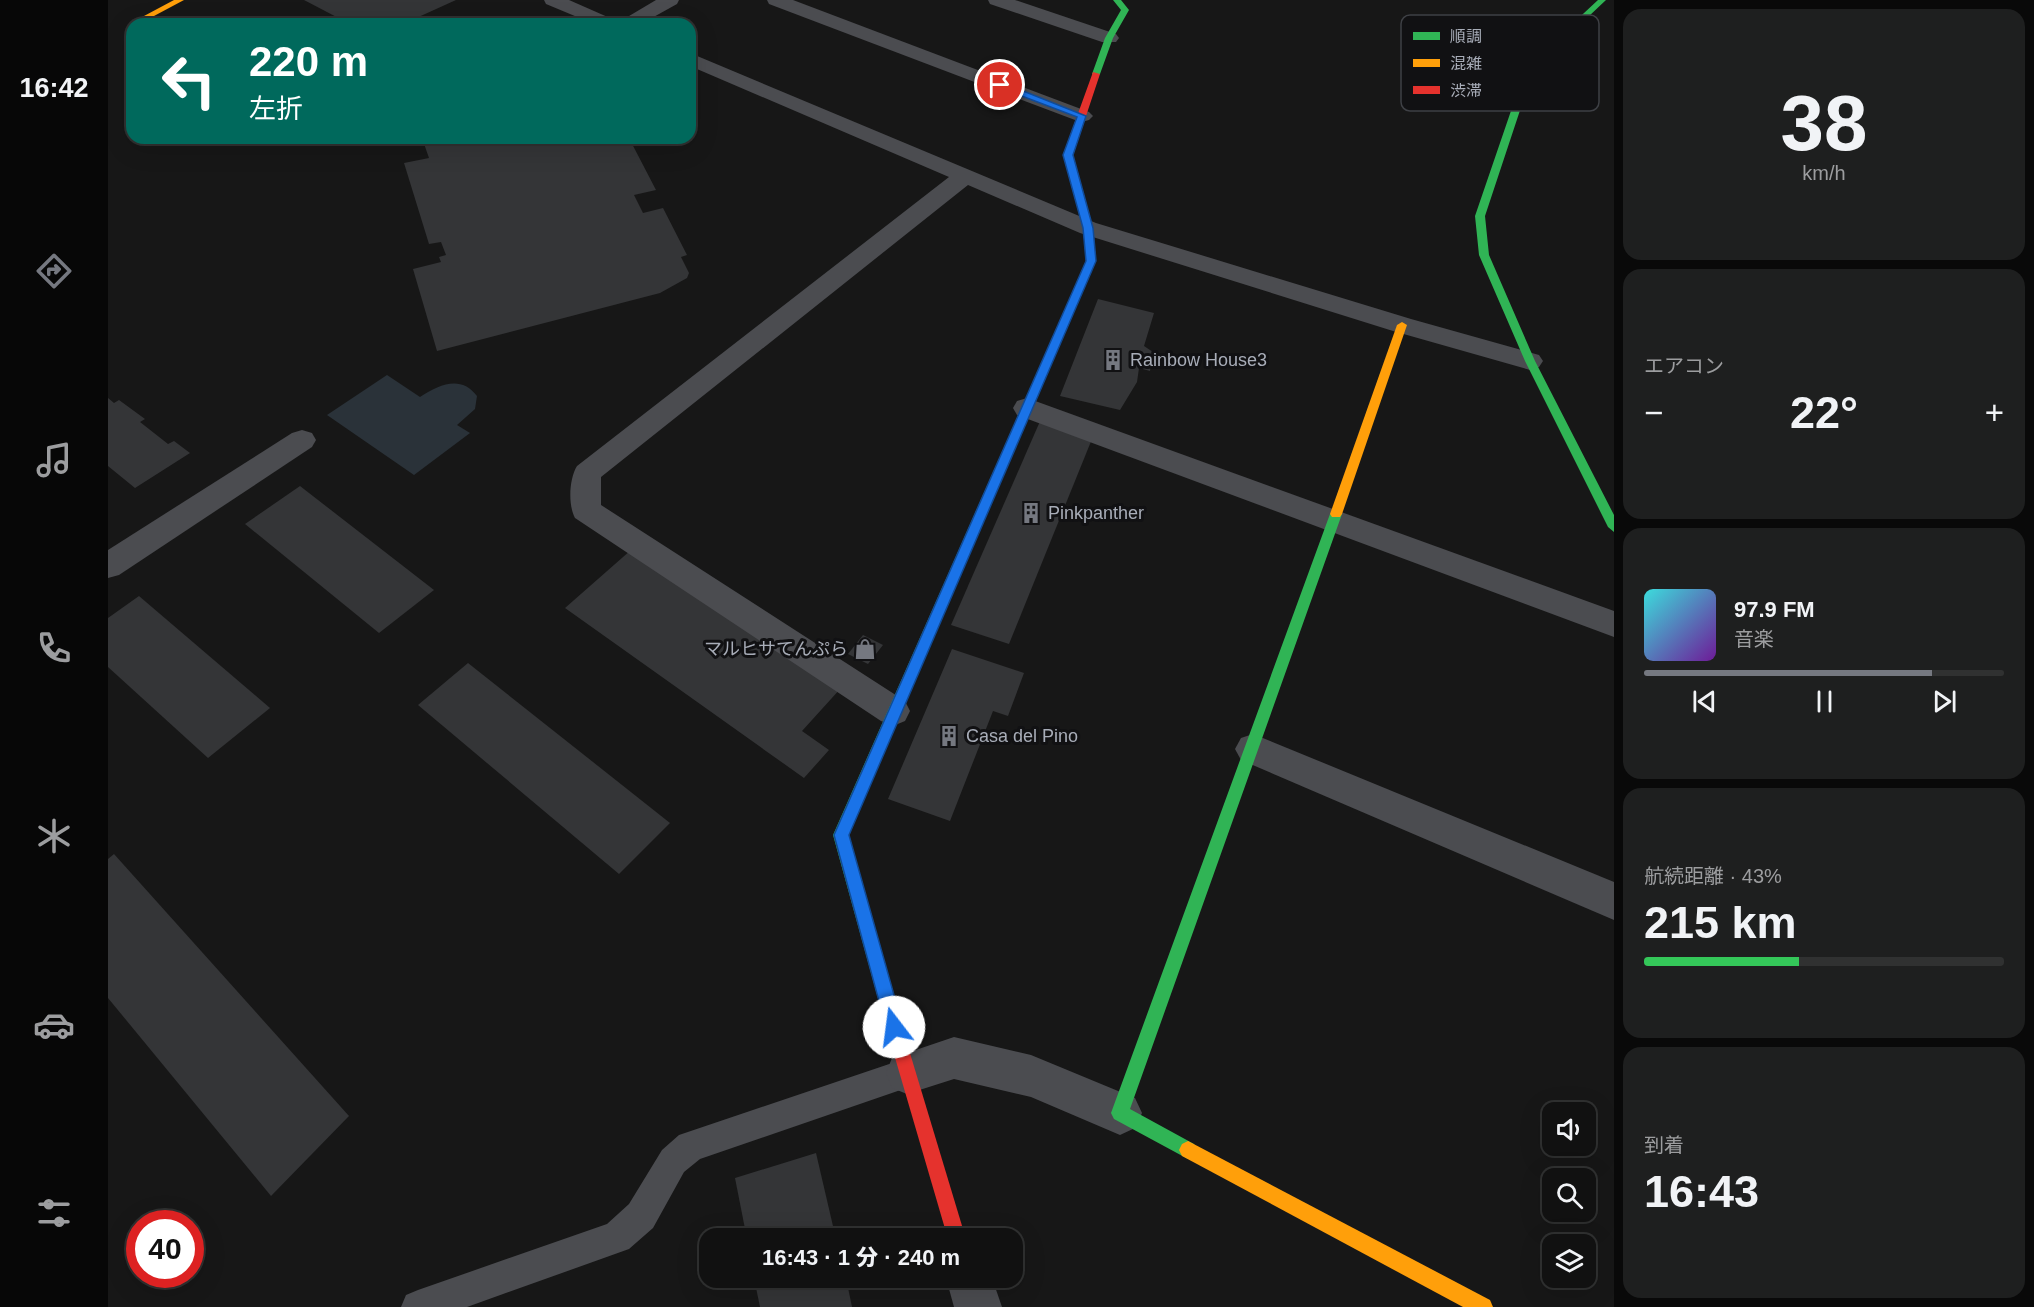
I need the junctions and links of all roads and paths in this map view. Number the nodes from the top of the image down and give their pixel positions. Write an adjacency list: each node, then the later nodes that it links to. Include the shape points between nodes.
1 (180, 0): 9 (street)
2 (553, 0): 10 (street)
3 (670, 0): 11 (street)
4 (776, 0): 15 (street)
5 (997, 0): 12 (street)
6 (1118, 0): 12 (street, via 1125,10)
7 (1602, 0): 8 (street)
8 (1586, 15)
9 (145, 18)
10 (596, 18)
11 (638, 18)
12 (1109, 38): 15 (street)
13 (696, 61): 16 (street)
14 (1515, 111): 19 (street, via 1480,216 1484,255)
15 (1082, 116): 17 (street, via 1068,155)
16 (964, 177): 17 (street); 26 (street, via 587,472 586,510)
17 (1088, 228): 18 (street); 20 (street, via 1091,261)
18 (1402, 325): 19 (street); 22 (street)
19 (1530, 361): 23 (street)
20 (1027, 408): 22 (street); 26 (street)
21 (302, 440): 24 (street)
22 (1333, 522): 25 (street); 27 (street)
23 (1614, 527)
24 (108, 566)
25 (1614, 624)
26 (894, 711): 29 (street, via 841,835)
27 (1253, 749): 28 (street); 30 (street)
28 (1614, 901)
29 (907, 1073): 30 (street, via 954,1058 1031,1076); 31 (street); 33 (lane, via 690,1146 673,1161 641,1216 616,1237)
30 (1120, 1113): 35 (street)
31 (954, 1228)
32 (972, 1288): 34 (street)
33 (418, 1307)
34 (978, 1307)
35 (1483, 1307)

